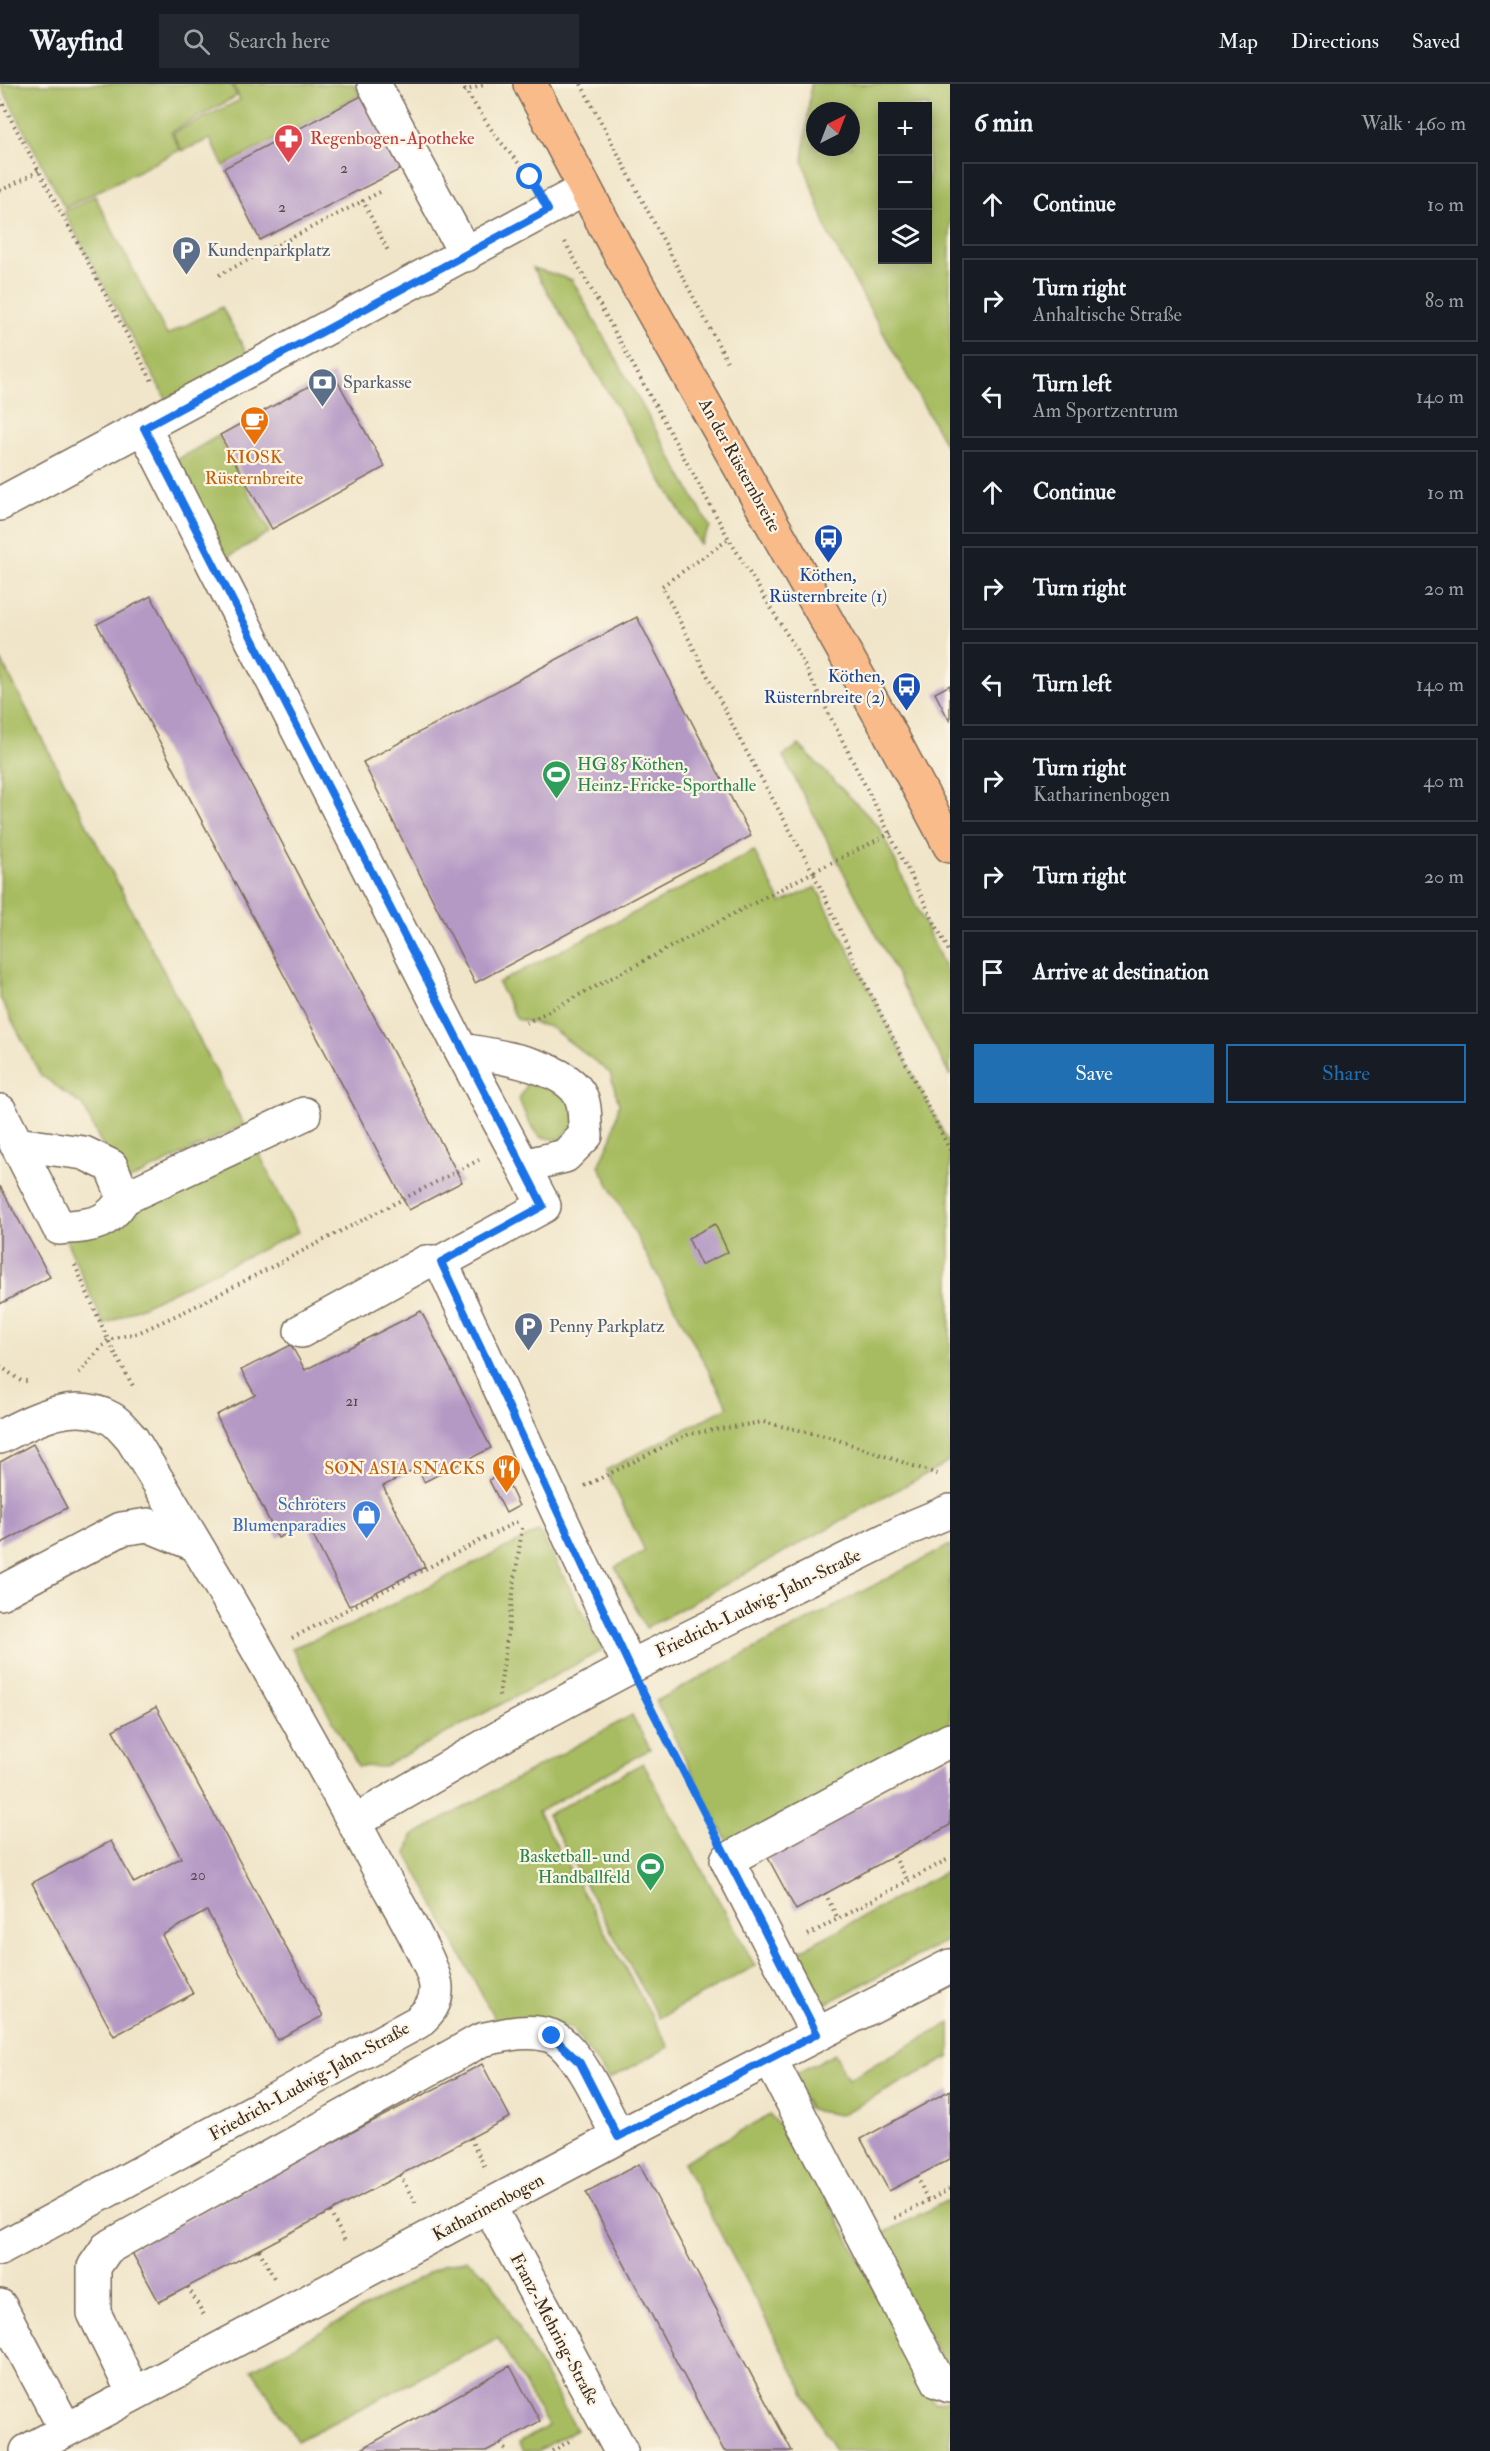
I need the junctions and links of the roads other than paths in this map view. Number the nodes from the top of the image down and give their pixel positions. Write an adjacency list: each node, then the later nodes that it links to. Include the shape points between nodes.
1 (374, 84): 4 (street)
2 (530, 84): 3 (main road, An der Rüsternbreite)
3 (585, 189): 4 (street); 7 (main road, An der Rüsternbreite)
4 (466, 255): 5 (street)
5 (144, 428): 6 (street); 8 (street)
6 (0, 504)
7 (950, 846)
8 (467, 1051): 12 (street); 12 (street, via 523,1062 560,1076 581,1097 586,1135 565,1156)
9 (0, 1111): 11 (street)
10 (304, 1114): 13 (street)
11 (16, 1144): 13 (street, via 84,1153 111,1166); 13 (street, via 59,1228 97,1225 115,1212)
12 (523, 1166): 14 (street, via 543,1206)
13 (124, 1198)
14 (441, 1262): 15 (street, via 426,1262); 22 (street)
15 (301, 1331)
16 (0, 1437): 20 (street, Friedrich-Ludwig-Jahn-Straße, via 44,1415 71,1410 90,1411 113,1419 132,1439)
17 (950, 1504): 19 (street, Friedrich-Ludwig-Jahn-Straße)
18 (950, 1511): 19 (street, Friedrich-Ludwig-Jahn-Straße)
19 (912, 1527): 22 (street, Friedrich-Ludwig-Jahn-Straße)
20 (194, 1544): 21 (street, via 148,1525 121,1529); 24 (street, Friedrich-Ludwig-Jahn-Straße)
21 (0, 1593)
22 (630, 1667): 24 (street, Friedrich-Ludwig-Jahn-Straße)
23 (950, 1740): 26 (street, via 728,1860)
24 (354, 1821): 30 (street, Friedrich-Ludwig-Jahn-Straße, via 425,1957 436,1987 432,2010 418,2022)
25 (950, 1966): 26 (street, Katharinenbogen)
26 (817, 2034): 27 (street, Katharinenbogen)
27 (770, 2059): 28 (street, Katharinenbogen); 32 (street, via 939,2382)
28 (618, 2137): 29 (street, Katharinenbogen); 33 (street, via 580,2063 552,2036 513,2032 481,2040 107,2248 94,2267 94,2313)
29 (489, 2206): 33 (street, Katharinenbogen); 36 (street, Franz-Mehring-Straße)
30 (0, 2249)
31 (0, 2306): 34 (street)
32 (950, 2386)
33 (134, 2394): 34 (street, Katharinenbogen)
34 (66, 2430): 35 (street, Katharinenbogen)
35 (27, 2451)
36 (621, 2451)

